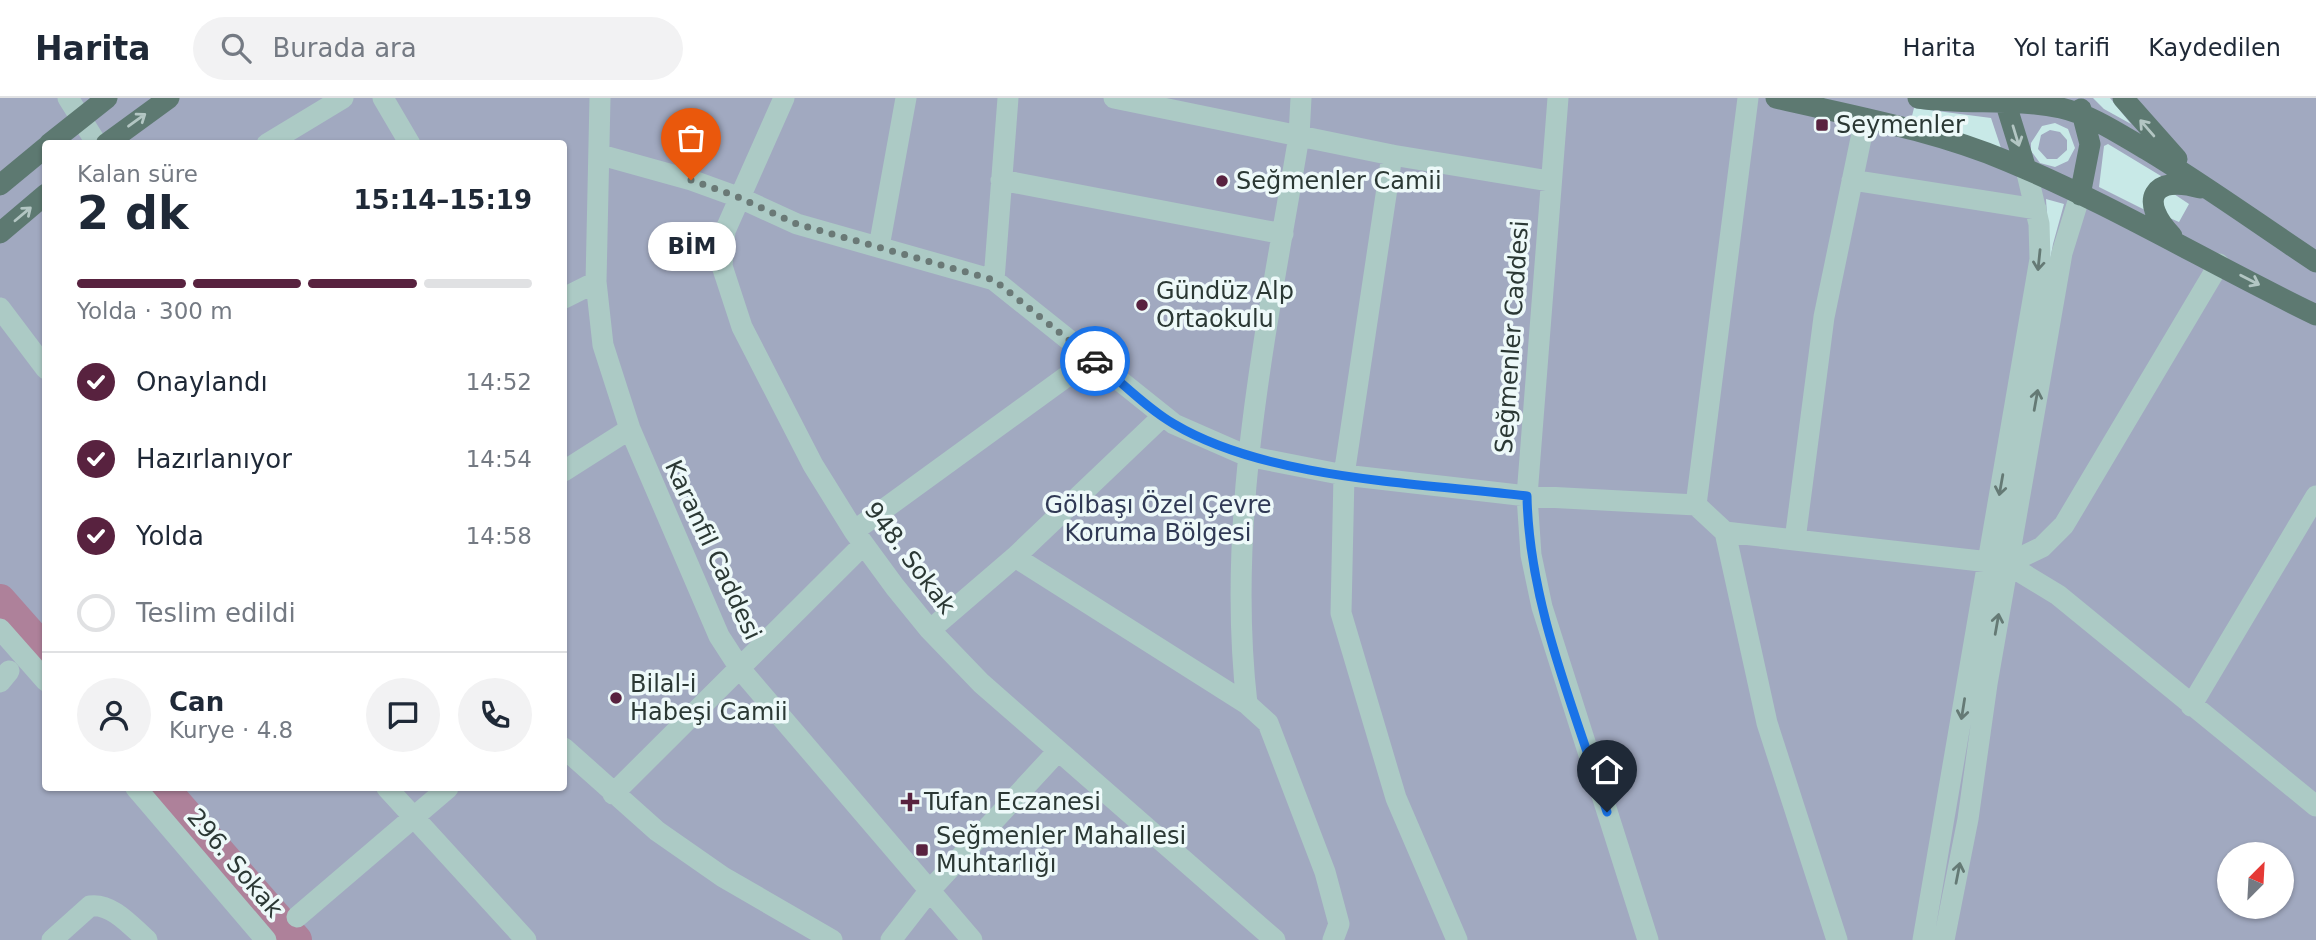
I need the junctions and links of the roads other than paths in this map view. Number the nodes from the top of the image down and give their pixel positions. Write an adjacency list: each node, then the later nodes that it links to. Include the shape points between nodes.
1 (68, 98): 19 (street)
2 (107, 98): 19 (main road)
3 (169, 98): 24 (main road, one-way to 3)
4 (343, 98): 25 (street)
5 (383, 98): 26 (street)
6 (784, 98): 38 (street, 948. Sokak)
7 (906, 98): 43 (street)
8 (1008, 98): 31 (street)
9 (1114, 98): 21 (street)
10 (1301, 98): 21 (street)
11 (1558, 98): 33 (street, Seğmenler Caddesi)
12 (1748, 98): 60 (street)
13 (1776, 98): 20 (main road)
14 (1918, 98): 17 (main road)
15 (2123, 98): 35 (main road, one-way to 15)
16 (601, 100): 28 (street, Karanfil Caddesi)
17 (2005, 101): 18 (main road); 30 (main road, one-way to 30)
18 (2080, 107): 35 (main road); 36 (main road, via 2090,146)
19 (81, 117): 22 (main road); 23 (street)
20 (1865, 118): 30 (main road); 32 (street)
21 (1299, 136): 29 (street); 41 (street)
22 (53, 140)
23 (95, 140)
24 (111, 140)
25 (274, 140)
26 (408, 140)
27 (42, 149): 34 (main road)
28 (601, 155): 38 (street); 47 (street, Karanfil Caddesi)
29 (1392, 155): 33 (street); 57 (street)
30 (2026, 169): 36 (main road); 39 (street)
31 (1001, 180): 41 (street); 46 (street)
32 (1852, 180): 39 (street); 63 (street, via 1824,317)
33 (1549, 181): 58 (street, Seğmenler Caddesi)
34 (0, 185)
35 (2208, 190): 42 (main road, via 2174,184 2162,187 2154,197 2154,214); 44 (main road)
36 (2080, 195): 42 (main road); 65 (street, one-way to 36, via 2062,253)
37 (42, 197): 40 (main road, one-way to 37)
38 (738, 197): 43 (street, via 797,224); 62 (street, 948. Sokak, via 722,245 727,286 782,409)
39 (2036, 209): 65 (street, one-way to 65, via 2040,258)
40 (0, 233)
41 (1283, 234): 55 (street)
42 (2180, 244): 45 (main road)
43 (879, 247): 46 (street)
44 (2316, 262)
45 (2219, 264): 50 (main road, one-way to 50); 65 (street, via 2064,525 2042,547)
46 (994, 280): 51 (street)
47 (596, 282): 48 (street); 54 (street, Karanfil Caddesi, via 603,345)
48 (567, 296)
49 (0, 309): 52 (street)
50 (2316, 315)
51 (1092, 359): 53 (street); 62 (street)
52 (42, 364)
53 (1163, 415): 55 (street); 64 (street)
54 (629, 429): 56 (street); 68 (street, Karanfil Caddesi, via 719,636)
55 (1247, 456): 57 (street); 70 (street, via 1240,640)
56 (567, 469)
57 (1344, 475): 58 (street); 91 (street, via 1341,613 1396,798)
58 (1527, 496): 60 (street); 92 (street, Seğmenler Caddesi, via 1531,555 1542,607)
59 (2316, 496): 71 (street)
60 (1696, 505): 61 (street)
61 (1725, 532): 63 (street); 93 (street, via 1767,723)
62 (858, 538): 67 (street, 948. Sokak); 68 (street)
63 (1795, 540): 65 (street)
64 (1015, 557): 67 (street); 70 (street)
65 (1997, 563): 71 (street, via 2058,596); 94 (street, one-way to 94); 95 (street, one-way to 65, via 1968,819)
66 (0, 629): 69 (street)
67 (930, 630): 73 (street, 948. Sokak)
68 (741, 670): 77 (street); 80 (street, Karanfil Caddesi)
69 (42, 676)
70 (1247, 704): 90 (street, via 1268,723 1325,872 1339,924)
71 (2191, 706): 78 (street)
72 (567, 751): 77 (street)
73 (1058, 751): 80 (street); 89 (street, 948. Sokak)
74 (139, 791): 84 (street, 296. Sokak)
75 (389, 791): 79 (street)
76 (444, 791): 79 (street)
77 (613, 794): 86 (street, via 723,877)
78 (2316, 806)
79 (411, 817): 81 (street); 85 (street)
80 (930, 890): 87 (street); 88 (street, Karanfil Caddesi)
81 (297, 917)
82 (52, 940): 83 (street, via 90,906 98,905 108,907)
83 (147, 940)
84 (266, 940)
85 (526, 940)
86 (832, 940)
87 (891, 940)
88 (972, 940)
89 (1275, 940)
90 (1333, 940)
91 (1457, 940)
92 (1648, 940)
93 (1837, 940)
94 (1923, 940)
95 (1944, 940)

